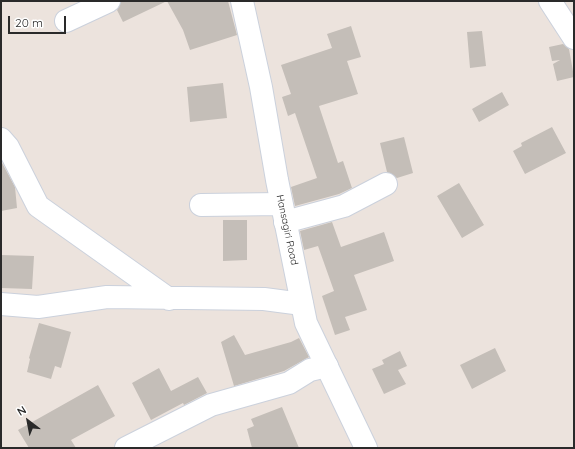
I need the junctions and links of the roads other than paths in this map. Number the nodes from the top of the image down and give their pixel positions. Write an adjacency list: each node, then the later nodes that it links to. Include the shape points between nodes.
1 (109, 1): 4 (street)
2 (242, 1): 9 (street, Hansagiri Road, via 261,87)
3 (550, 1): 5 (street)
4 (66, 21)
5 (574, 38)
6 (1, 140): 10 (street, via 8,147 38,206)
7 (386, 184): 9 (street, via 344,206)
8 (201, 205): 9 (street)
9 (283, 213): 12 (street, Hansagiri Road)
10 (169, 299): 11 (street, via 107,297 38,307); 12 (street, via 264,300)
11 (1, 304)
12 (302, 304): 13 (street, Hansagiri Road, via 306,323)
13 (327, 366): 14 (street, via 310,370 289,382 211,405); 15 (street, Hansagiri Road)
14 (126, 448)
15 (366, 448)

